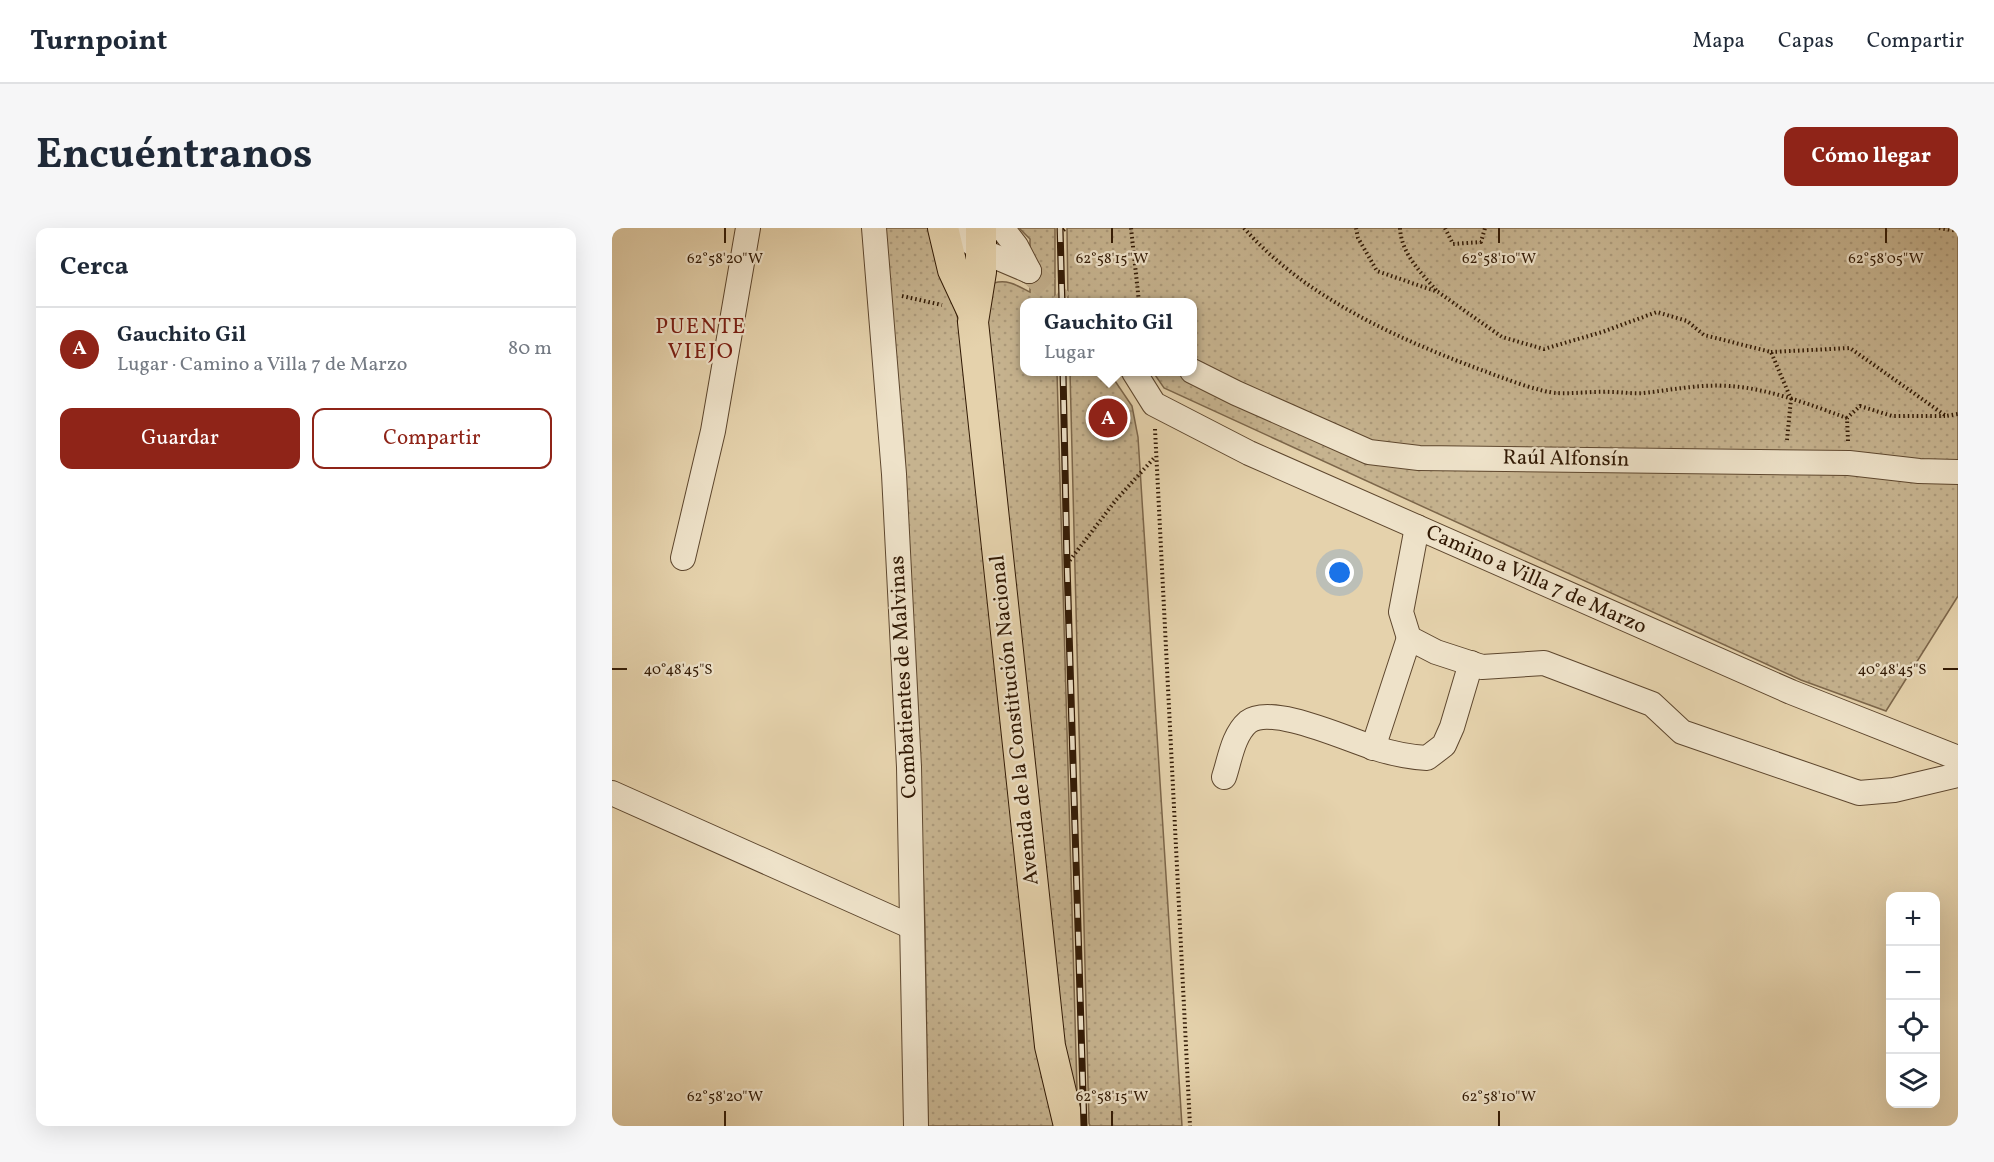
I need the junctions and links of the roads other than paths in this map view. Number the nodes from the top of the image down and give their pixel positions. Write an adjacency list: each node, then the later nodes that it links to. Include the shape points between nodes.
1 (748, 228): 12 (street, via 713,431)
2 (874, 228): 20 (street, Combatientes de Malvinas, via 894,474 909,767)
3 (943, 228): 7 (main road, Avenida de la Constitución Nacional, via 953,270)
4 (953, 228): 6 (street)
5 (1002, 228): 6 (street, via 1029,271)
6 (981, 239): 7 (main road, Avenida de la Constitución Nacional, via 981,272)
7 (973, 313): 22 (main road, Avenida de la Constitución Nacional, via 1050,1046)
8 (1197, 373): 10 (street, Raúl Alfonsín, via 1369,452 1419,458 1849,463)
9 (1136, 376): 11 (street, Camino a Villa 7 de Marzo, via 1154,404 1249,453)
10 (1958, 472)
11 (1417, 527): 13 (street, via 1401,612); 16 (street, Camino a Villa 7 de Marzo, via 1791,692)
12 (683, 558)
13 (1409, 638): 14 (street); 15 (street)
14 (1471, 663): 15 (street, via 1444,745 1427,758); 17 (street, via 1482,667 1544,663 1652,704 1682,732 1859,793 1894,790)
15 (1373, 748): 18 (street, via 1292,719 1272,716 1249,721 1236,737)
16 (1958, 758)
17 (1958, 775)
18 (1224, 777)
19 (612, 793): 20 (street)
20 (912, 927): 21 (street, Combatientes de Malvinas)
21 (916, 1126)
22 (1069, 1126)

